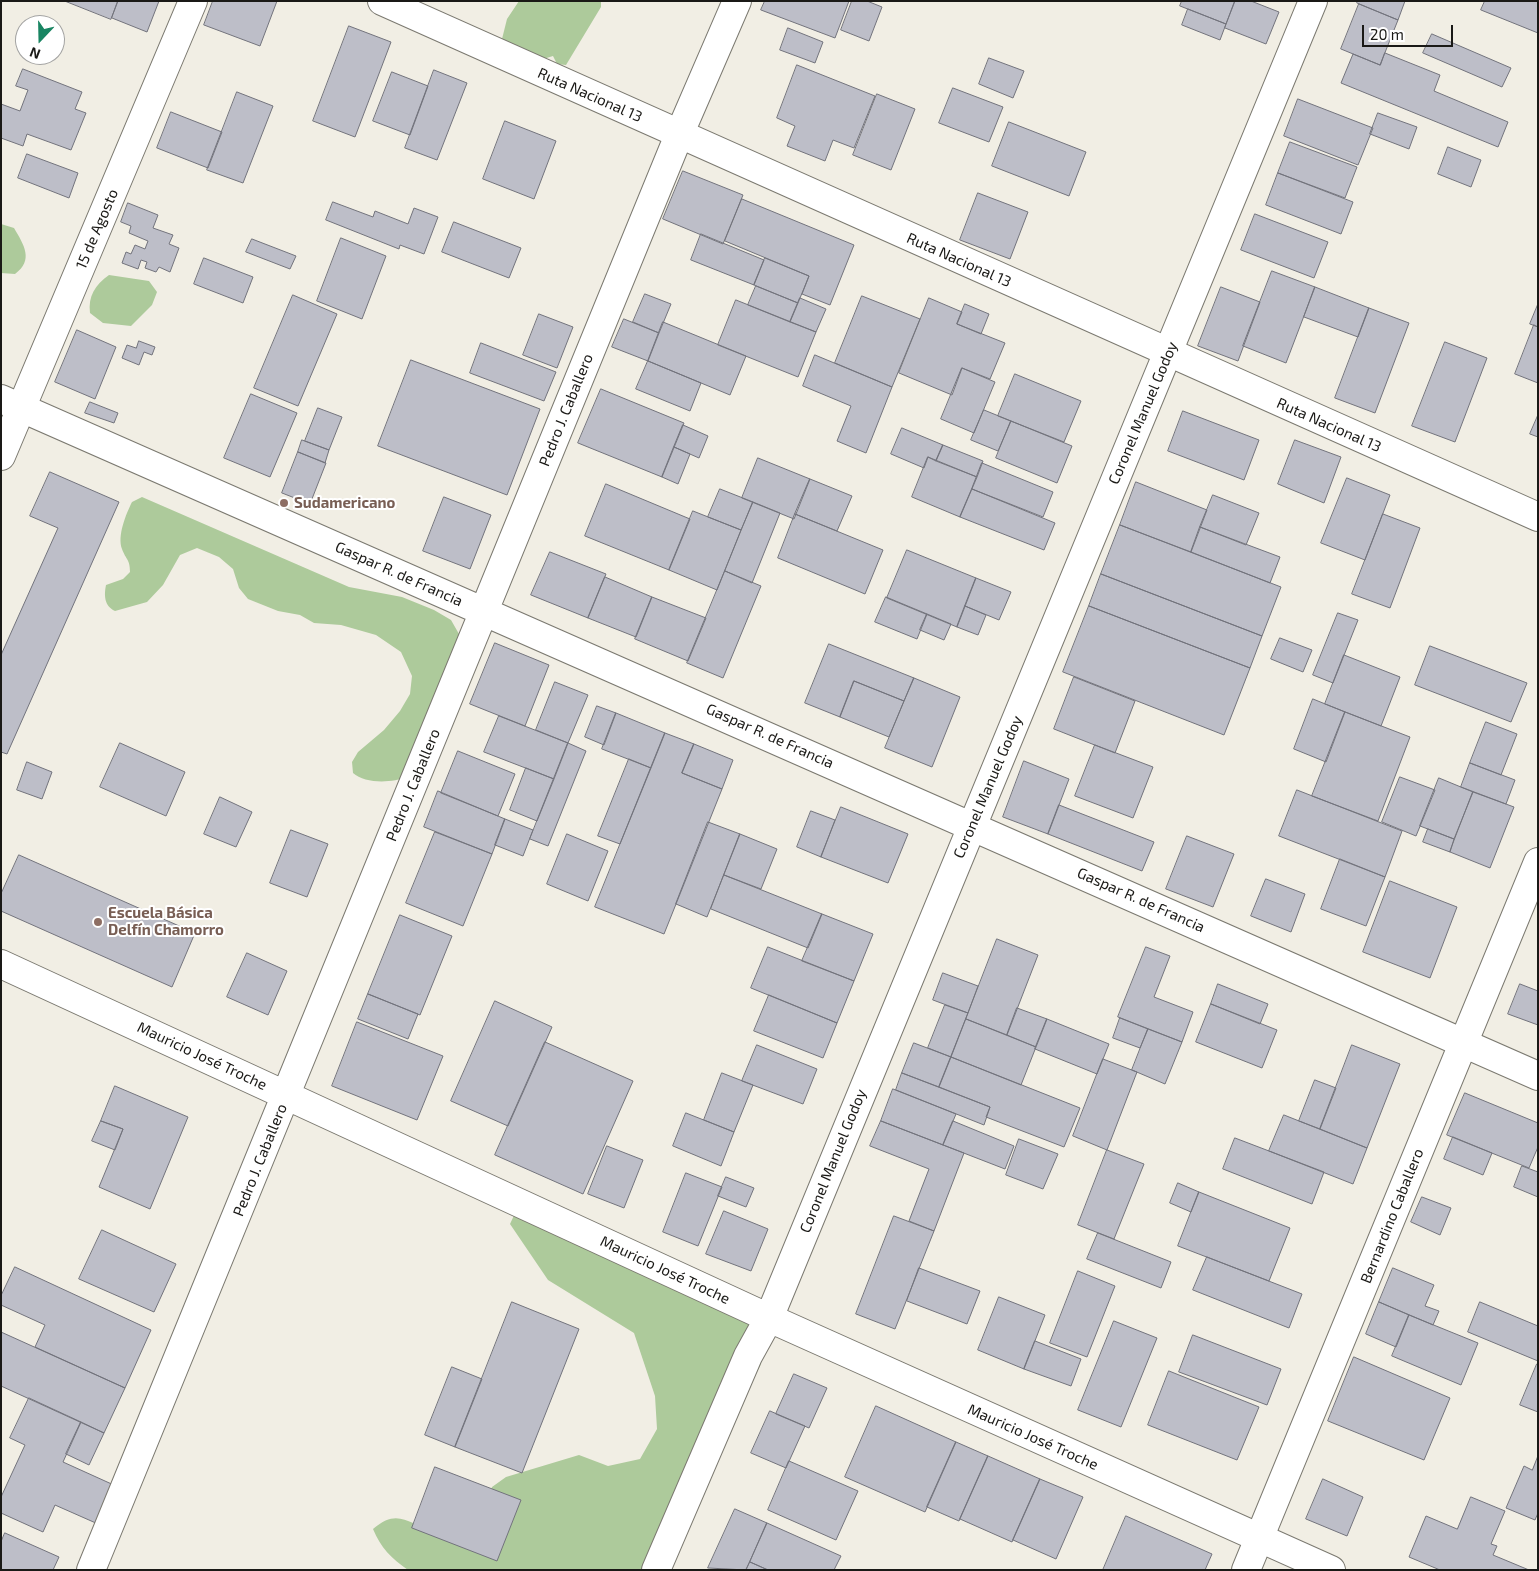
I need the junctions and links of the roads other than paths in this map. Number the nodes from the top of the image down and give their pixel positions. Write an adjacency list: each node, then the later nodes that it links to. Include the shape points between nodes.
1 (193, 1): 7 (main road, 15 de Agosto)
2 (382, 1): 5 (main road, Ruta Nacional 13)
3 (737, 1): 5 (main road, Pedro J. Caballero)
4 (1313, 1): 6 (main road, Coronel Manuel Godoy)
5 (679, 135): 6 (main road, Ruta Nacional 13); 10 (main road, Pedro J. Caballero)
6 (1168, 353): 9 (main road, Ruta Nacional 13); 11 (main road, Coronel Manuel Godoy)
7 (12, 403): 8 (main road, 15 de Agosto); 10 (main road, Gaspar R. de Francia)
8 (1, 456)
9 (1538, 517)
10 (484, 611): 11 (main road, Gaspar R. de Francia); 16 (main road, Pedro J. Caballero)
11 (972, 825): 14 (main road, Gaspar R. de Francia); 17 (main road, Coronel Manuel Godoy)
12 (1538, 862): 14 (main road, Bernardino Caballero)
13 (1, 964): 16 (main road, Mauricio José Troche)
14 (1463, 1042): 15 (main road, Gaspar R. de Francia); 18 (main road, Bernardino Caballero)
15 (1538, 1076)
16 (286, 1095): 17 (main road, Mauricio José Troche); 19 (main road, Pedro J. Caballero)
17 (769, 1318): 18 (main road, Mauricio José Troche); 20 (main road, Coronel Manuel Godoy, via 748,1356)
18 (1258, 1539): 21 (main road, Bernardino Caballero); 22 (main road, Mauricio José Troche)
19 (91, 1570)
20 (656, 1570)
21 (1246, 1570)
22 (1331, 1570)

